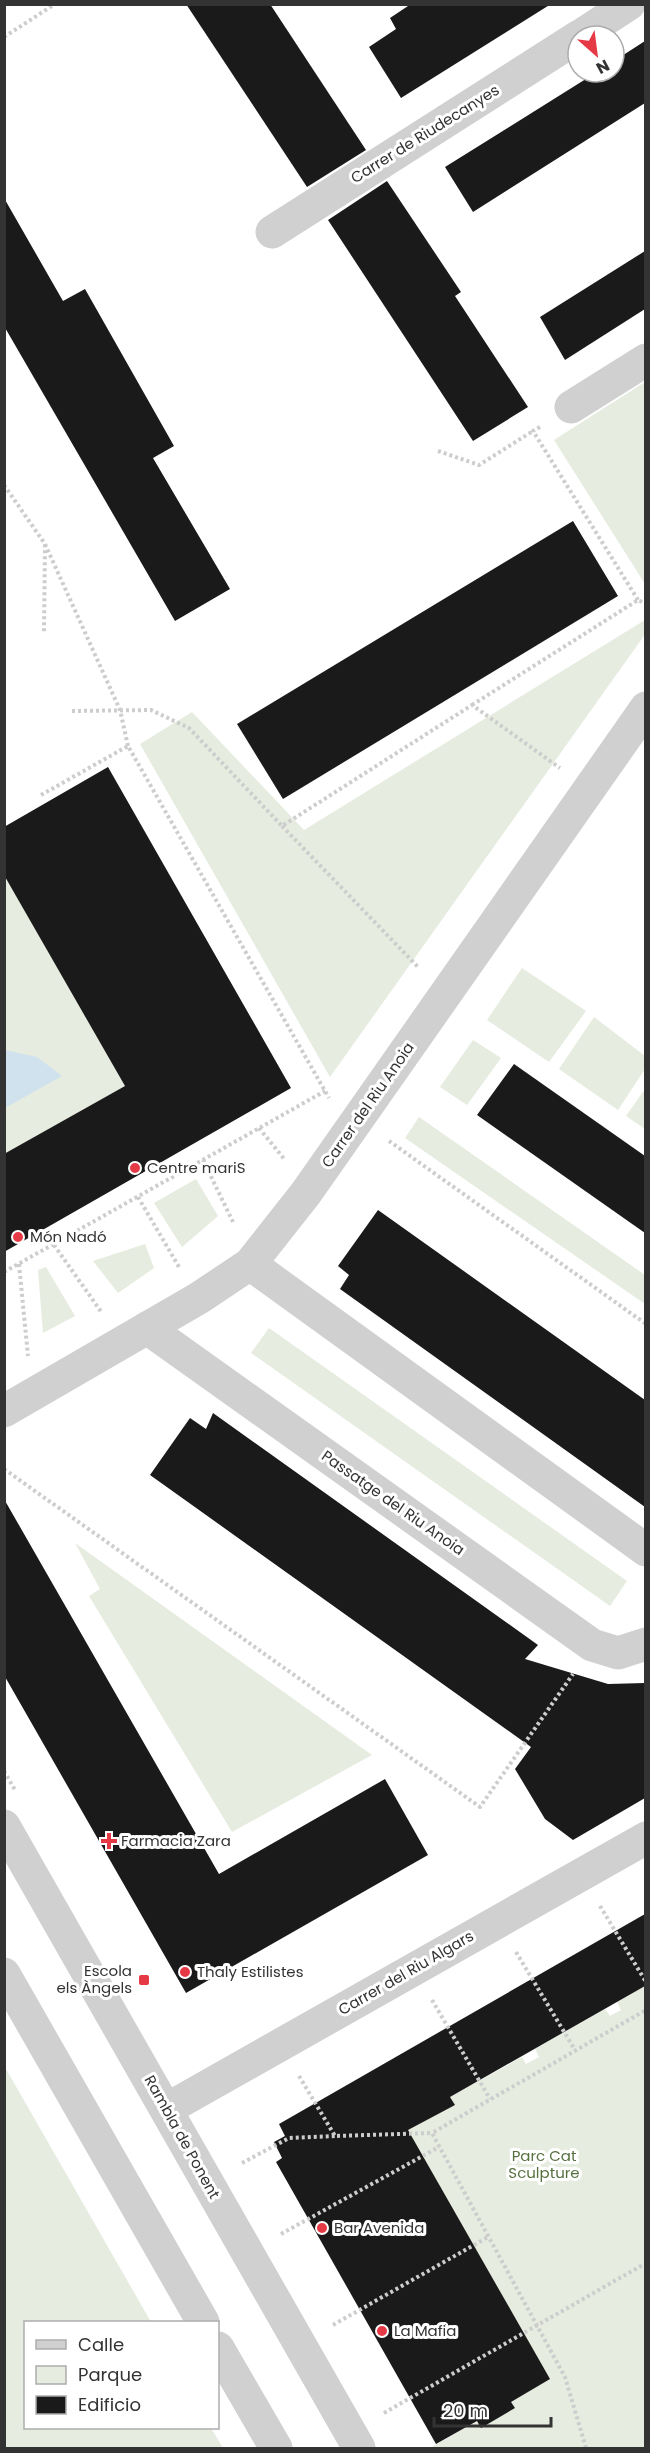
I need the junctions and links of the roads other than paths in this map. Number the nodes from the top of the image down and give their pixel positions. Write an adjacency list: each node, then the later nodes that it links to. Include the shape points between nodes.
1 (629, 4): 2 (street, Carrer de Riudecanyes)
2 (599, 24)
3 (566, 45): 4 (street, Carrer de Riudecanyes)
4 (272, 231)
5 (645, 360): 6 (street)
6 (571, 407)
7 (645, 708): 8 (street, Carrer del Riu Anoia, via 306,1193)
8 (250, 1264): 9 (street, Carrer del Riu Anoia); 11 (street)
9 (147, 1328): 10 (street, Carrer del Riu Anoia); 12 (street, Passatge del Riu Anoia, via 592,1645 618,1653)
10 (4, 1411)
11 (645, 1550)
12 (645, 1644)
13 (4, 1826): 16 (street, Rambla de Ponent)
14 (645, 1838): 16 (street, Carrer del Riu Algars)
15 (4, 1974): 17 (street)
16 (167, 2109): 20 (street, Rambla de Ponent)
17 (202, 2321)
18 (219, 2350): 19 (street)
19 (276, 2448)
20 (360, 2448)

